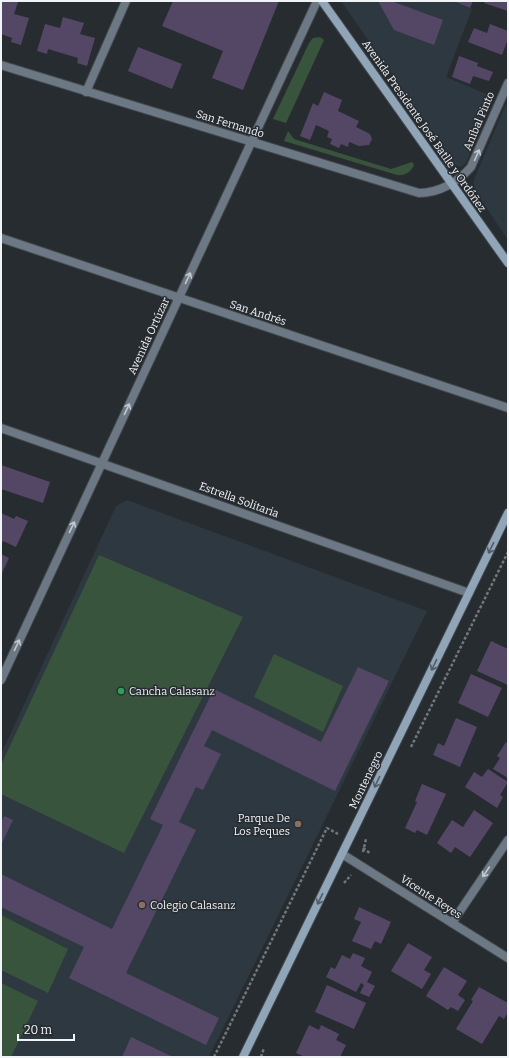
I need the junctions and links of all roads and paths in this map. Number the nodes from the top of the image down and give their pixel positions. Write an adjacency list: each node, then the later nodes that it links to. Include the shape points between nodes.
1 (126, 1): 6 (street)
2 (317, 1): 7 (street, Avenida Ortúzar)
3 (322, 1): 8 (street, Avenida Presidente José Batlle y Ordóñez)
4 (1, 65): 6 (street, San Fernando)
5 (508, 83): 8 (street, Aníbal Pinto, one-way to 5, via 471,167)
6 (86, 92): 7 (street, San Fernando)
7 (251, 142): 8 (street, San Fernando, via 410,192 435,192); 11 (street, Avenida Ortúzar, one-way to 7)
8 (452, 183): 10 (street, Avenida Presidente José Batlle y Ordóñez)
9 (1, 238): 11 (street, San Andrés)
10 (508, 263)
11 (178, 299): 12 (street, San Andrés); 14 (street, Avenida Ortúzar, one-way to 11)
12 (508, 408)
13 (1, 428): 14 (street, Estrella Solitaria)
14 (102, 463): 17 (street, Estrella Solitaria); 18 (street, Avenida Ortúzar, one-way to 14)
15 (508, 513): 17 (street, Montenegro, one-way to 17)
16 (508, 552): 19 (path)
17 (469, 593): 23 (street, Montenegro, one-way to 23)
18 (2, 676)
19 (408, 752)
20 (327, 828): 29 (path)
21 (366, 837): 24 (path)
22 (508, 840): 26 (street, one-way to 26)
23 (342, 854): 24 (street, Vicente Reyes); 30 (street, Montenegro, one-way to 30)
24 (361, 865): 25 (path, via 344,883); 26 (street, Vicente Reyes)
25 (341, 890)
26 (452, 923): 27 (street, Vicente Reyes)
27 (508, 958)
28 (266, 1042): 31 (path)
29 (214, 1057)
30 (243, 1057)
31 (261, 1057)

